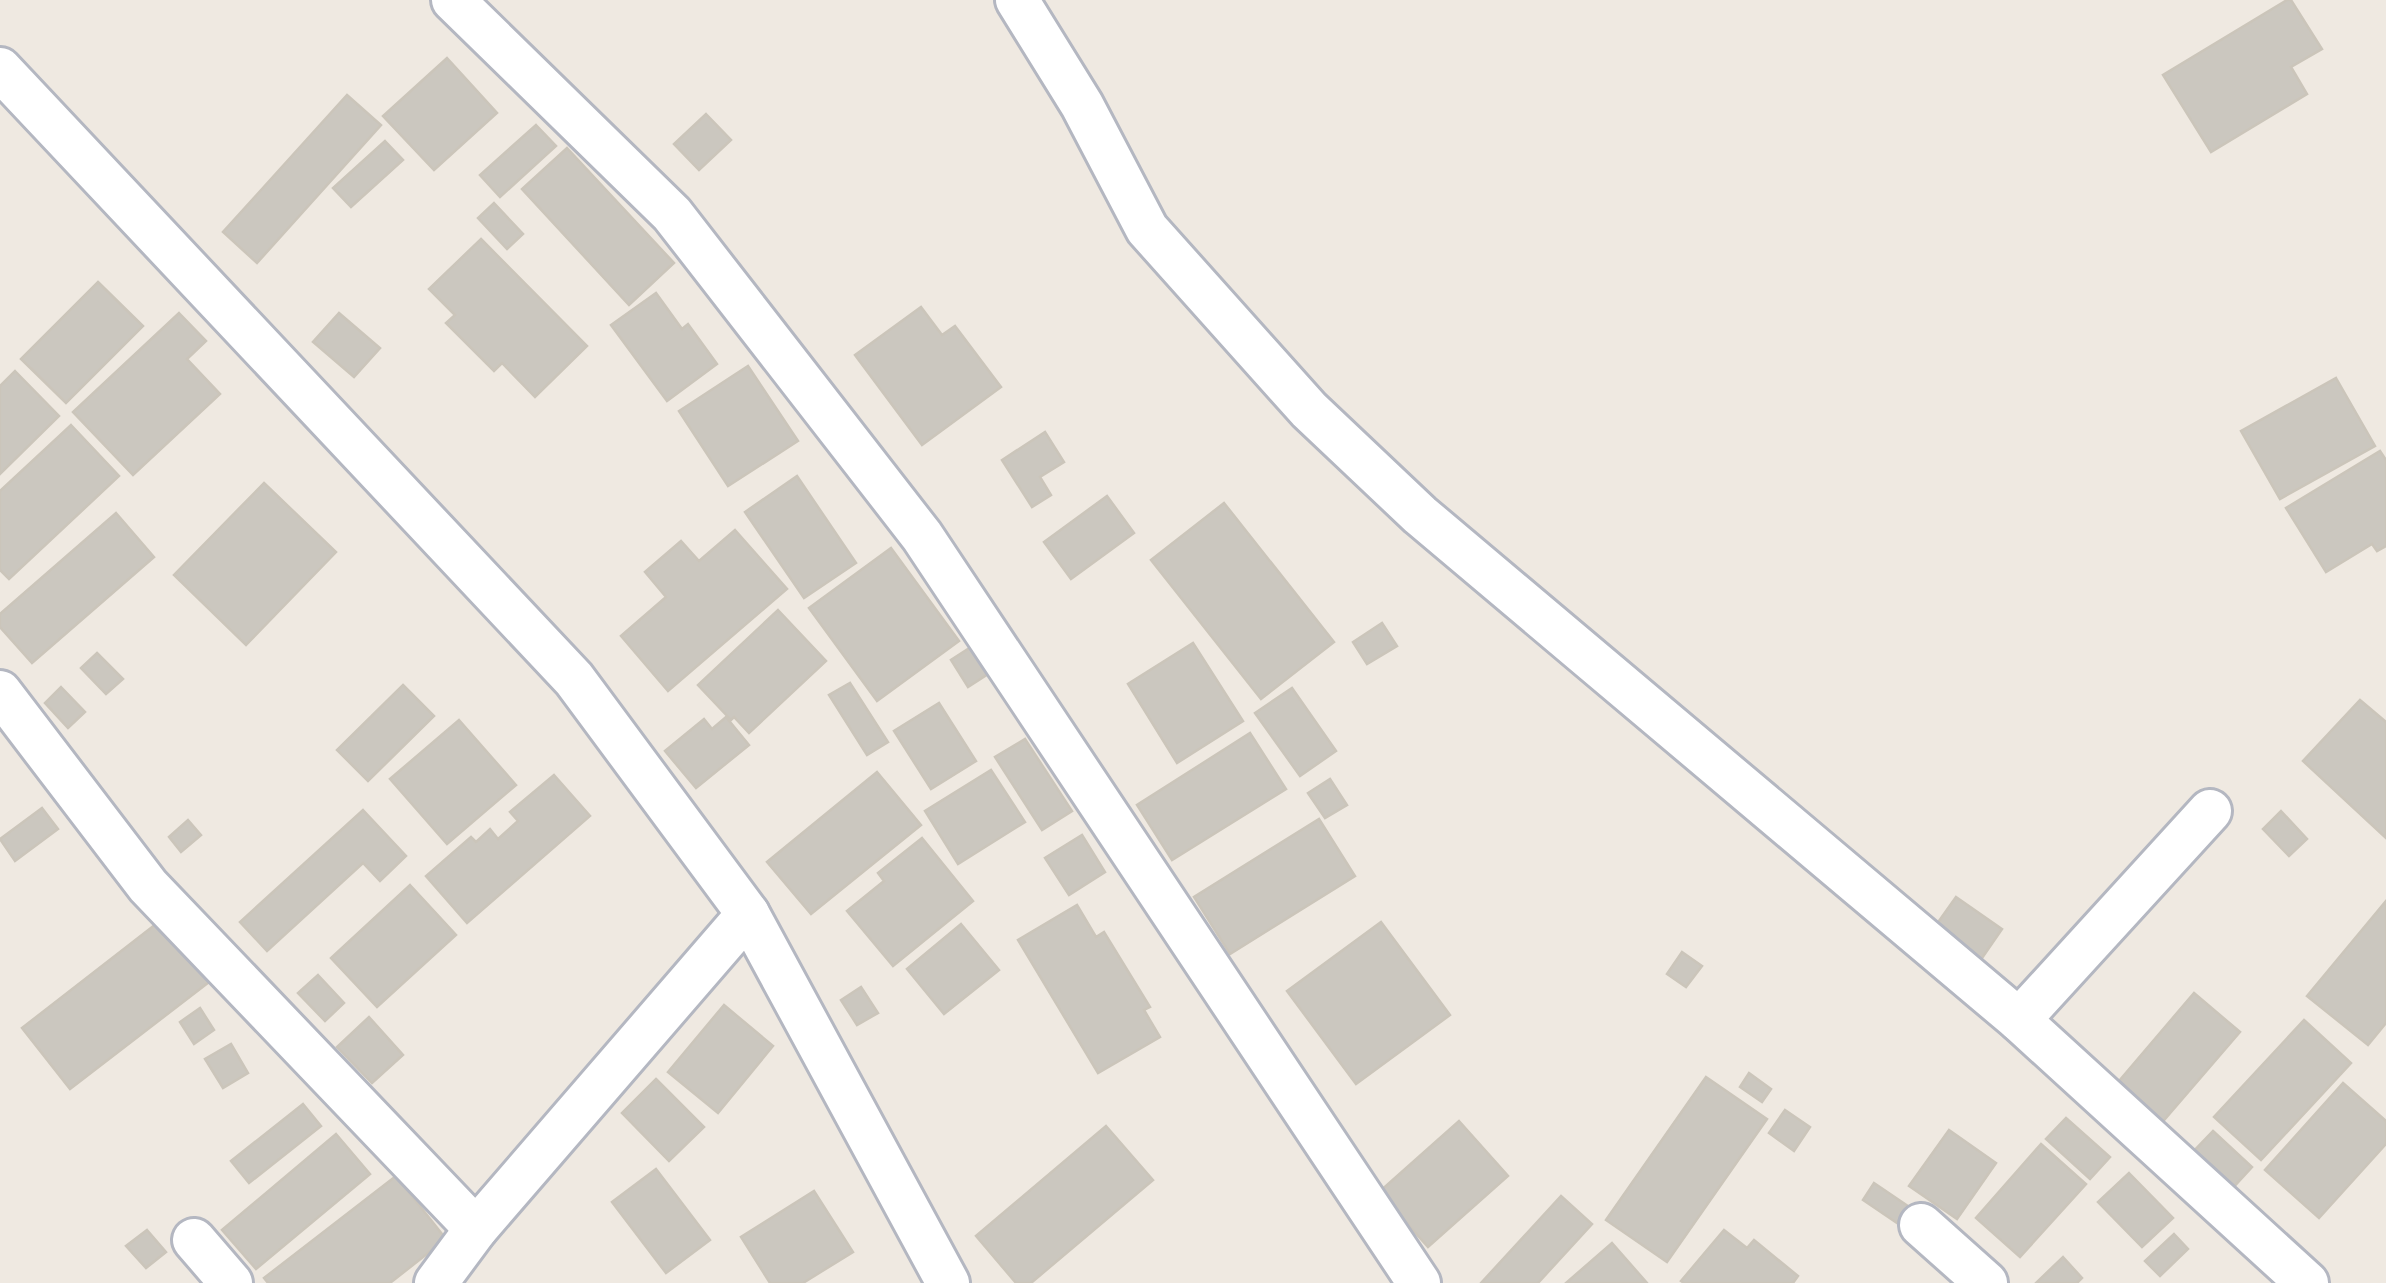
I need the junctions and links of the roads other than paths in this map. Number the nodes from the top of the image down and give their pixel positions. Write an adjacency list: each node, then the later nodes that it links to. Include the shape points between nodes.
1 (453, 0): 14 (street, via 672,214 922,536)
2 (1017, 0): 7 (street, via 1147,229 1308,410 1420,515)
3 (0, 68): 6 (street, via 574,679)
4 (0, 692): 9 (street, via 148,886)
5 (2210, 810): 7 (street)
6 (748, 914): 9 (street); 13 (street)
7 (2019, 1020): 16 (street)
8 (1921, 1225): 15 (street)
9 (476, 1229): 12 (street)
10 (194, 1240): 11 (street)
11 (231, 1283)
12 (436, 1283)
13 (948, 1283)
14 (1419, 1283)
15 (1986, 1283)
16 (2306, 1283)

